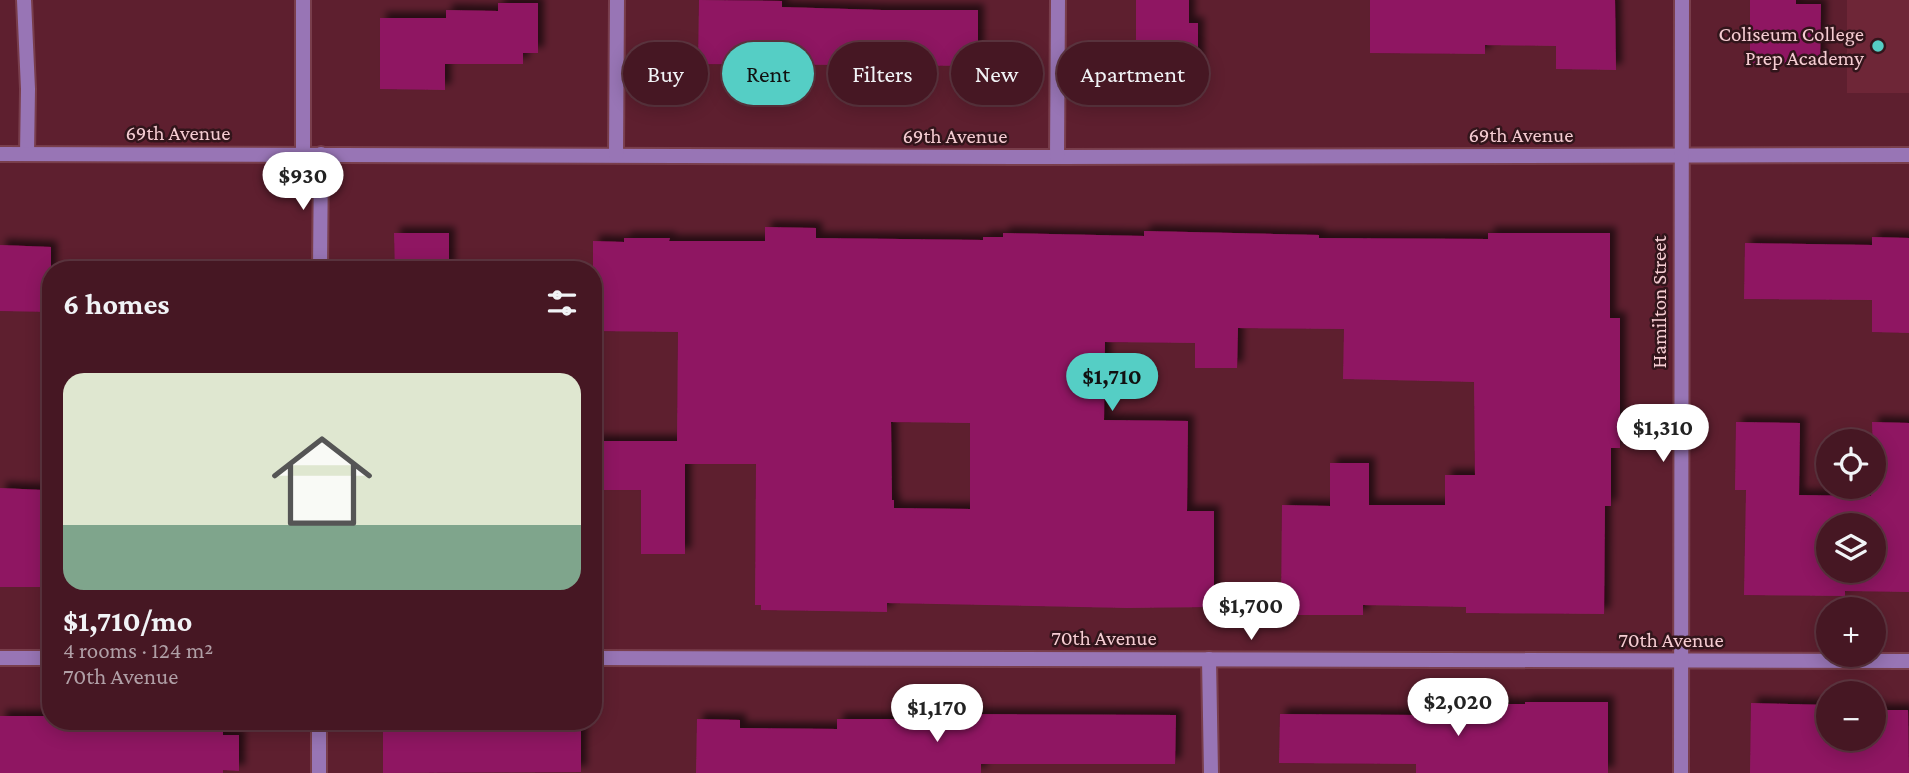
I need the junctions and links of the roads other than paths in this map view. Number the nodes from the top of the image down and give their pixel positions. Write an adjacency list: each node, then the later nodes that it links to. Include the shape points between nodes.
1 (24, 0): 7 (street)
2 (303, 0): 9 (street)
3 (617, 0): 10 (street)
4 (1058, 0): 13 (street)
5 (1682, 0): 11 (street, Hamilton Street)
6 (0, 154): 7 (street, 69th Avenue)
7 (27, 154): 9 (street, 69th Avenue)
8 (321, 154): 9 (street, 69th Avenue); 10 (street, 69th Avenue); 14 (street)
9 (303, 155)
10 (616, 155): 13 (street, 69th Avenue)
11 (1681, 155): 12 (street, 69th Avenue); 13 (street, 69th Avenue); 19 (street, Hamilton Street)
12 (1909, 155)
13 (1057, 157)
14 (320, 261)
15 (0, 658): 16 (street)
16 (42, 658)
17 (602, 658): 18 (street, 70th Avenue)
18 (1209, 659): 19 (street, 70th Avenue); 23 (street)
19 (1680, 661): 20 (street, 70th Avenue); 24 (street, Hamilton Street)
20 (1909, 661)
21 (319, 730): 22 (street)
22 (319, 773)
23 (1211, 773)
24 (1681, 773)

